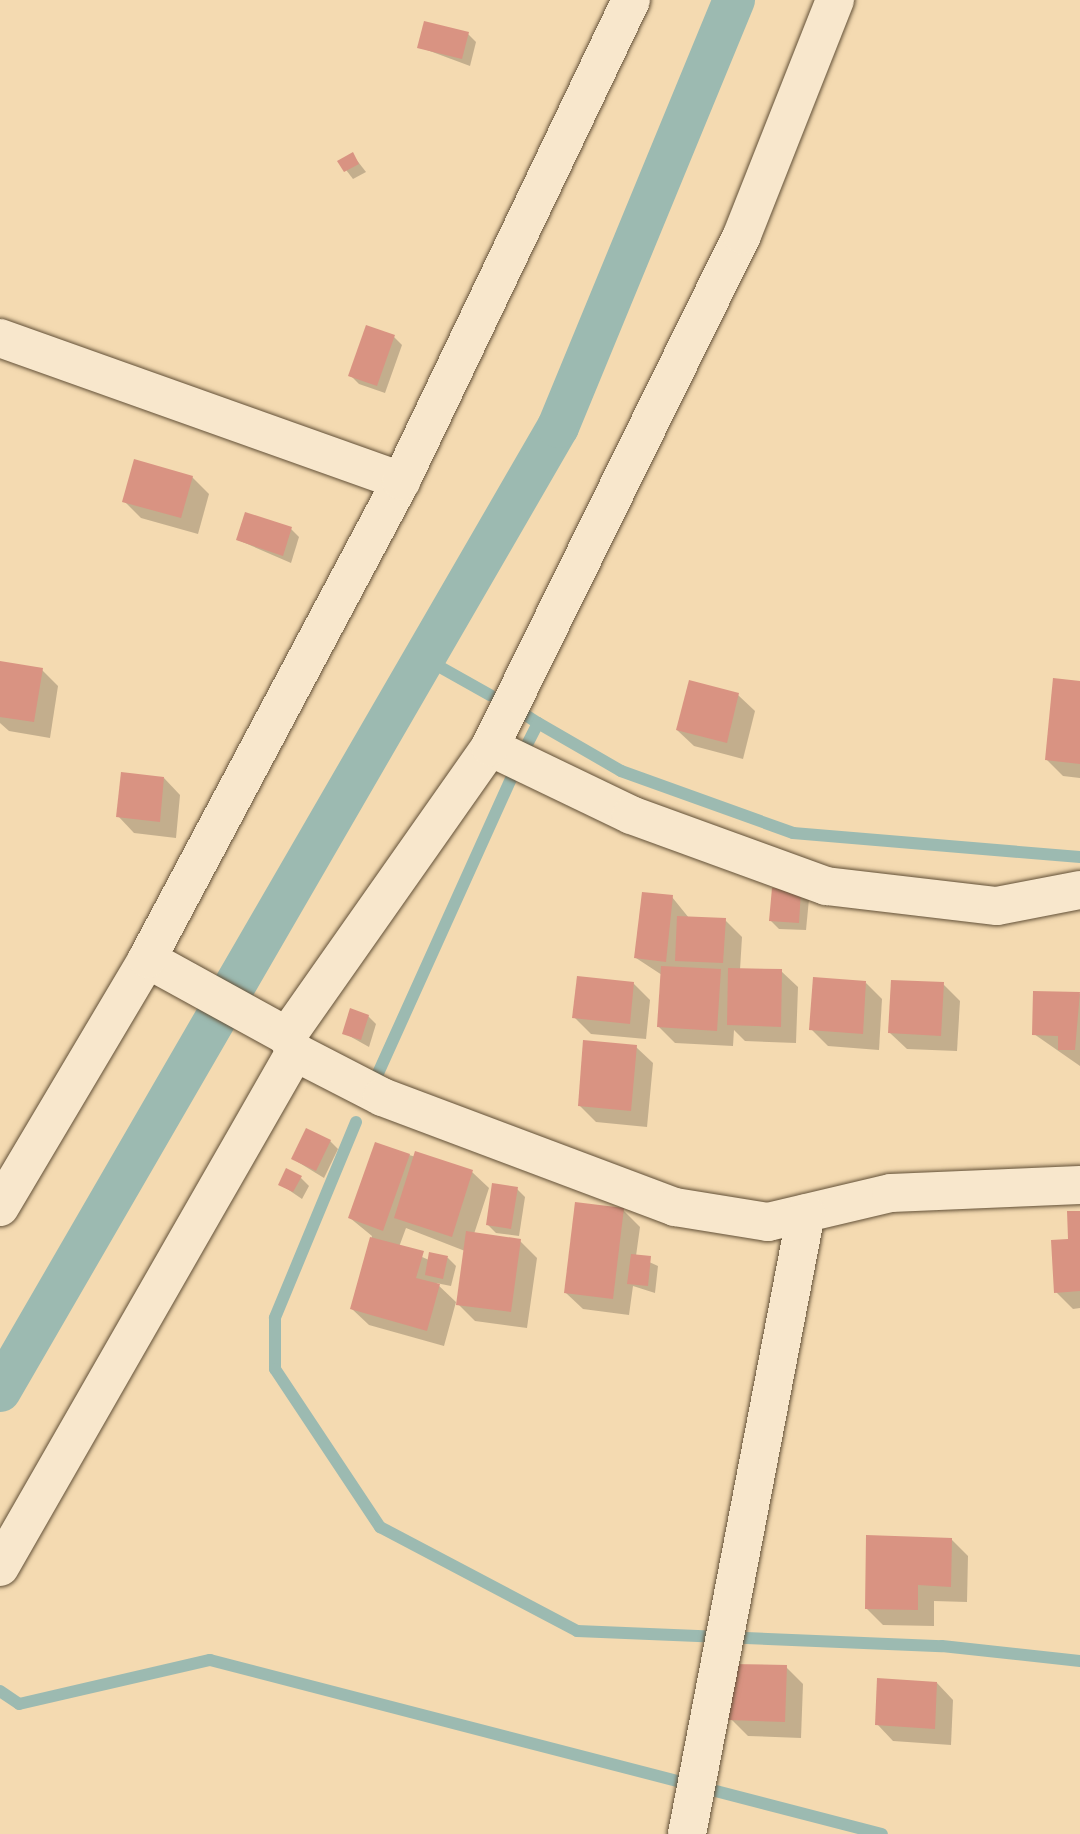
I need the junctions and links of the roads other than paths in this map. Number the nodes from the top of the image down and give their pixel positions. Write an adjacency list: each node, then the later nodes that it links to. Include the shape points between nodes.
1 (631, 0): 4 (street)
2 (835, 0): 5 (street, via 742,235)
3 (0, 338): 4 (street)
4 (401, 481): 7 (street)
5 (490, 747): 6 (street, via 631,815 826,886 998,906); 8 (street)
6 (1080, 890)
7 (147, 959): 8 (street); 10 (street)
8 (291, 1044): 11 (street, via 382,1097 675,1207 768,1222); 12 (street)
9 (1080, 1185): 11 (street, via 891,1193)
10 (0, 1207)
11 (806, 1213): 13 (street)
12 (0, 1567)
13 (692, 1805)

